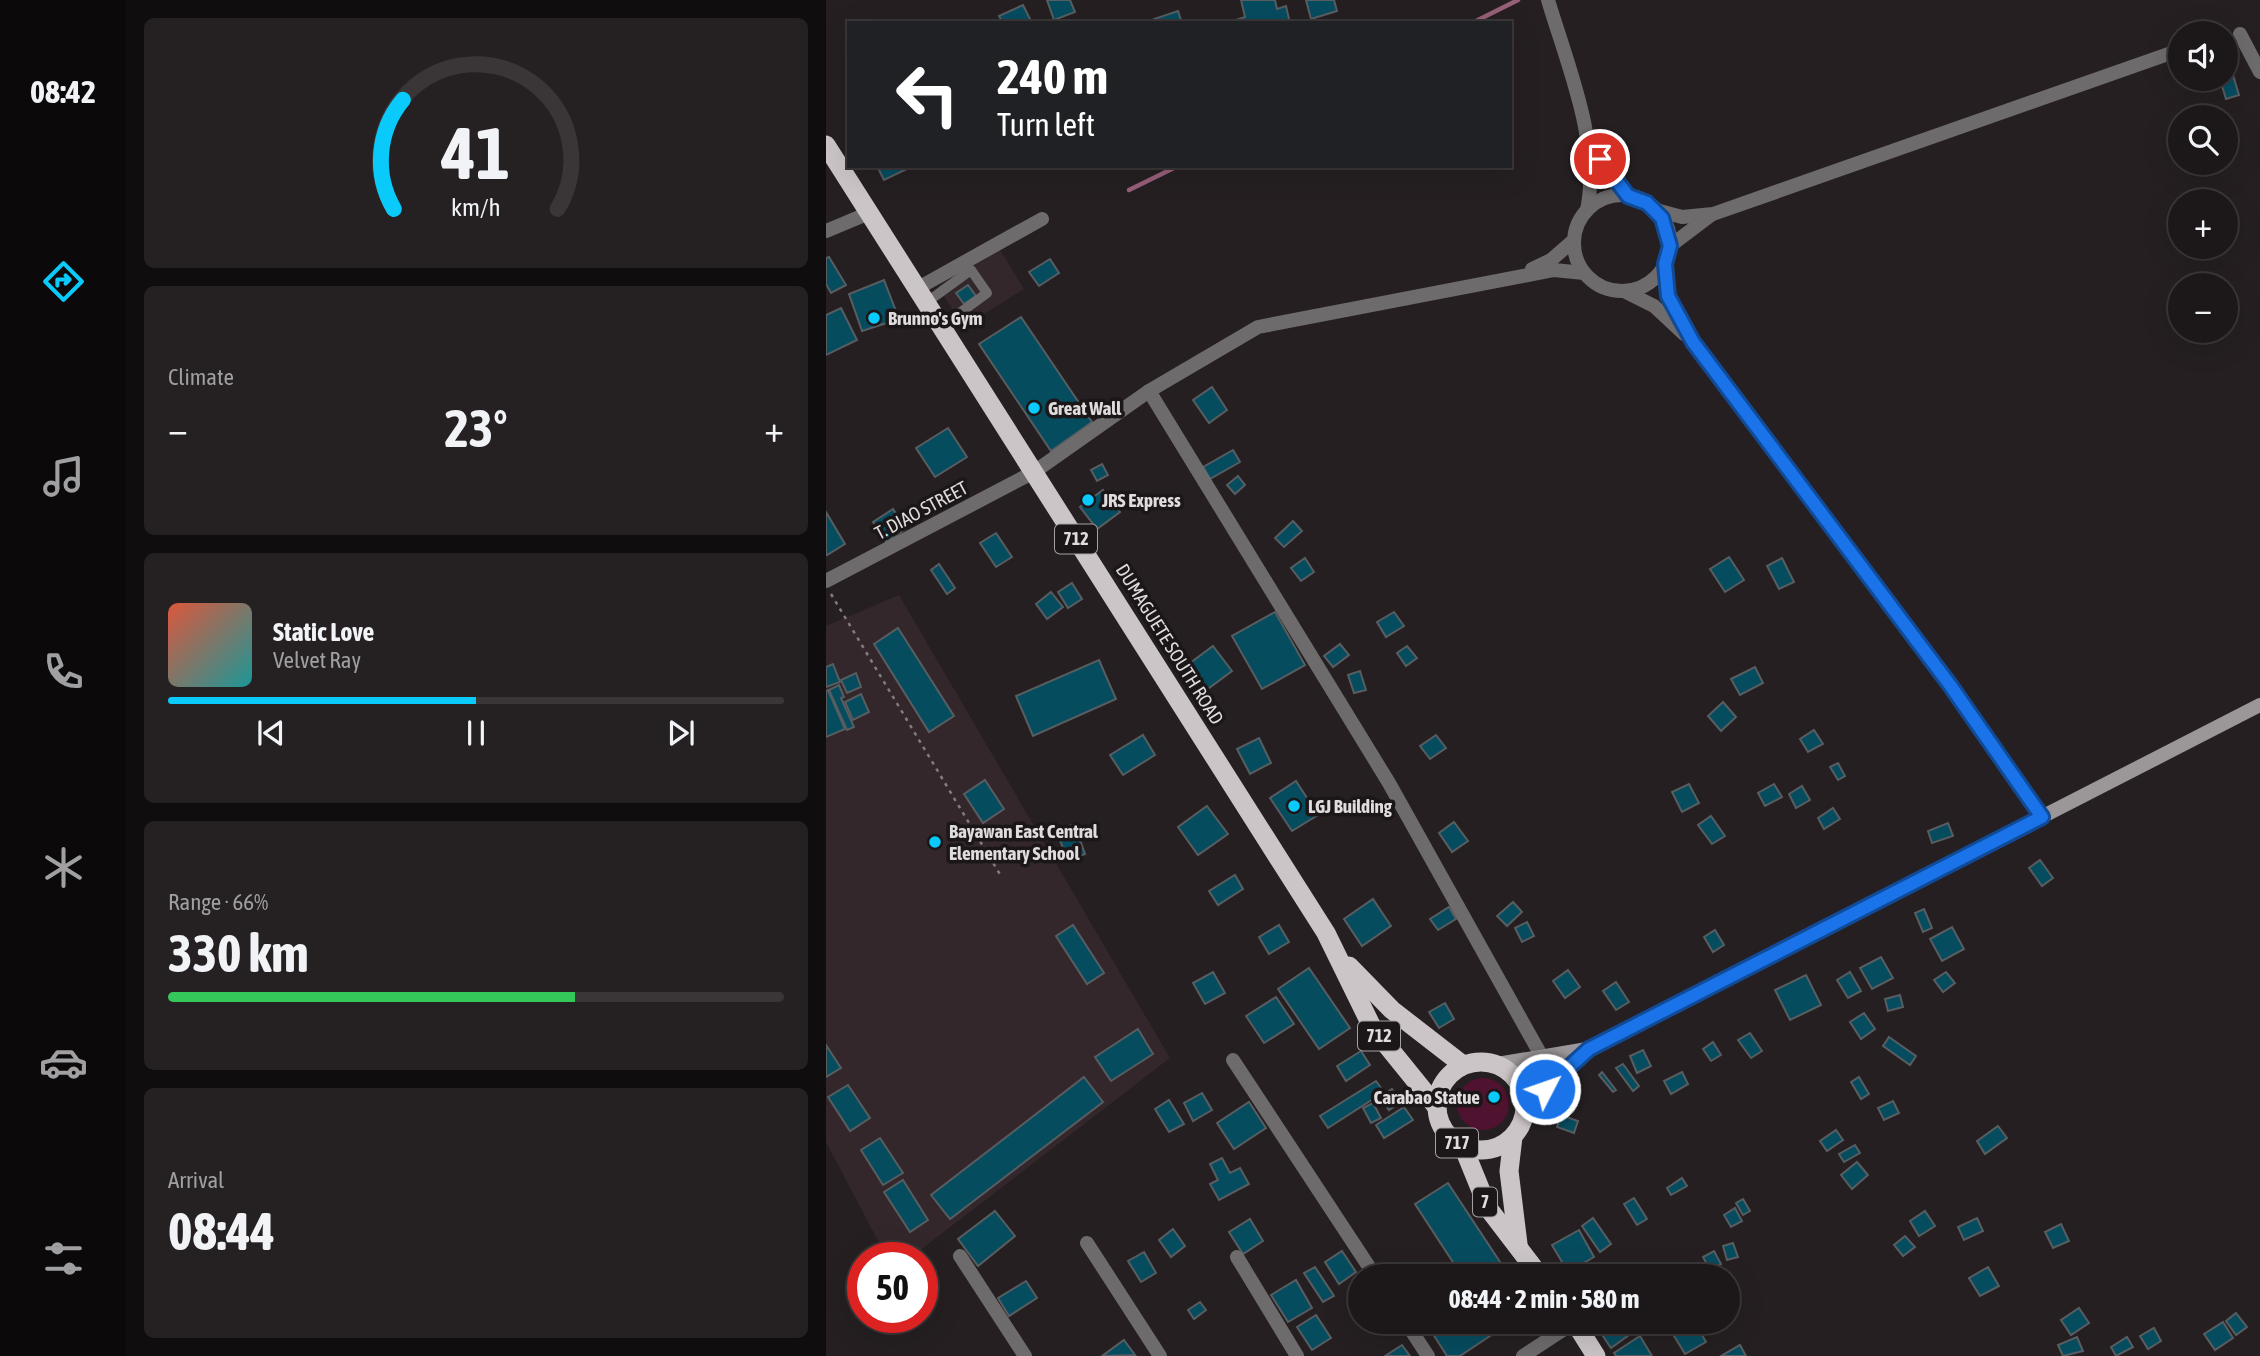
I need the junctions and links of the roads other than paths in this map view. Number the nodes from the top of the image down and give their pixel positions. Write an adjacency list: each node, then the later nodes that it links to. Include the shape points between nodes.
1 (1548, 0): 5 (street)
2 (2240, 34): 4 (street)
3 (2168, 54): 11 (street)
4 (2260, 72)
5 (1588, 141): 7 (street); 8 (street, via 1592,188)
6 (826, 145): 10 (highway, DUMAGUETE SOUTH ROAD / 712)
7 (1628, 196): 8 (street, via 1606,198); 9 (street)
8 (1587, 210): 14 (street)
9 (1656, 210): 11 (street, via 1682,217); 15 (street, via 1667,227)
10 (870, 212): 13 (street); 20 (highway, DUMAGUETE SOUTH ROAD / 712)
11 (1713, 214): 15 (street)
12 (1042, 219): 20 (street)
13 (826, 230)
14 (1574, 240): 17 (street); 18 (street, via 1551,260)
15 (1670, 246): 16 (street)
16 (1665, 264): 19 (street, via 1646,284); 22 (street, via 1668,296)
17 (1584, 273): 18 (street, via 1554,270); 19 (street, via 1602,287)
18 (1517, 276): 23 (street, T. DIAO STREET, via 1258,327)
19 (1624, 291): 22 (street, via 1654,306)
20 (922, 295): 21 (highway, DUMAGUETE SOUTH ROAD / 712); 21 (lane, via 971,271 987,293)
21 (942, 326): 24 (highway, DUMAGUETE SOUTH ROAD / 712)
22 (1693, 342): 27 (street, via 1950,685)
23 (1149, 391): 24 (street, T. DIAO STREET); 30 (street, via 1390,783)
24 (1034, 472): 25 (street, T. DIAO STREET); 28 (highway, DUMAGUETE SOUTH ROAD / 712)
25 (826, 583)
26 (2260, 705): 27 (main road)
27 (2042, 817): 29 (main road)
28 (1339, 955): 33 (highway, DUMAGUETE SOUTH ROAD / 712, via 1392,1010); 35 (highway, DUMAGUETE SOUTH ROAD / 712, via 1372,1027)
29 (1589, 1049): 30 (main road); 34 (main road)
30 (1542, 1057): 32 (main road)
31 (1233, 1060): 42 (street)
32 (1497, 1064): 33 (highway); 34 (highway, via 1522,1088)
33 (1463, 1065): 35 (highway, 717, via 1444,1082)
34 (1525, 1105): 36 (highway)
35 (1436, 1106): 37 (highway, 717, via 1440,1123)
36 (1513, 1137): 37 (highway, 717, via 1499,1147); 39 (highway, 7, via 1509,1171)
37 (1464, 1149): 39 (highway, 7, via 1488,1208)
38 (1087, 1243): 48 (street)
39 (1518, 1248): 43 (highway, 7)
40 (960, 1256): 47 (street)
41 (1237, 1256): 49 (street)
42 (1367, 1264)
43 (1530, 1264)
44 (1414, 1334): 50 (street)
45 (1557, 1334): 51 (street)
46 (1582, 1334): 52 (highway)
47 (1025, 1356)
48 (1160, 1356)
49 (1297, 1356)
50 (1428, 1356)
51 (1523, 1356)
52 (1596, 1356)

